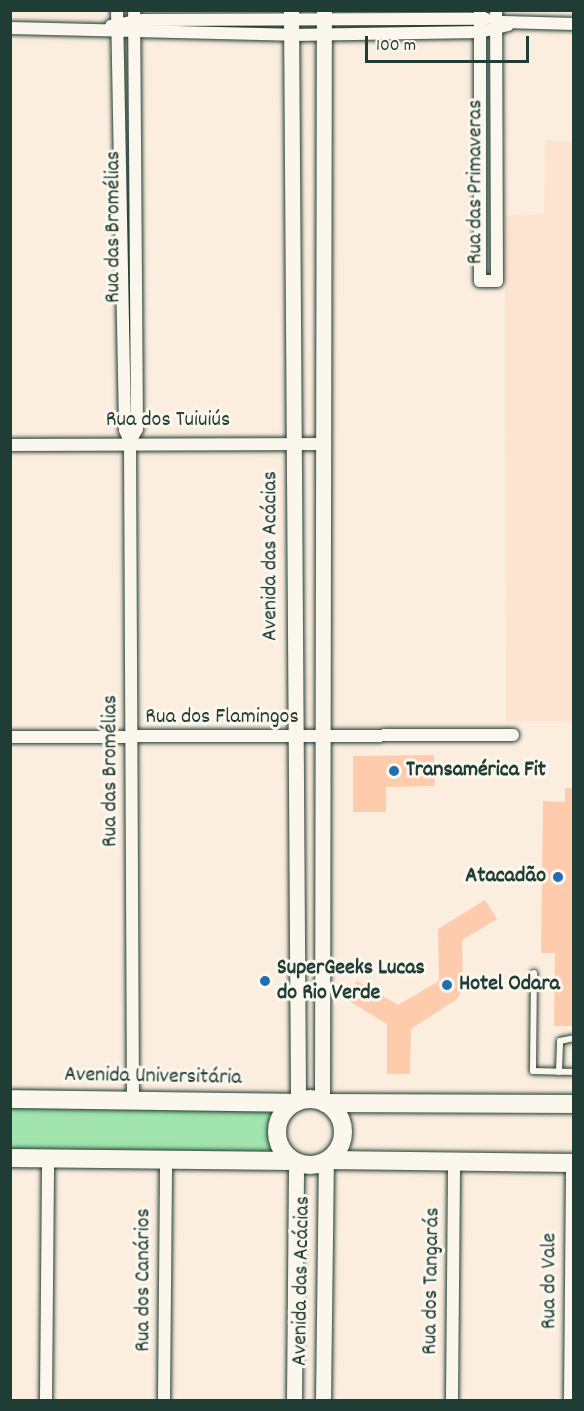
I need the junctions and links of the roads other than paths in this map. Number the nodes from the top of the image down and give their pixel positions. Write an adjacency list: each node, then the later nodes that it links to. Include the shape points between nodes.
1 (117, 10): 9 (street, Rua das Bromélias)
2 (291, 14): 3 (street); 4 (street); 13 (street, Avenida das Acácias)
3 (324, 14): 5 (street); 12 (street)
4 (134, 15): 9 (street); 11 (street, Rua das Bromélias)
5 (479, 15): 6 (street); 10 (street, Rua das Primaveras)
6 (496, 20): 7 (street, via 508,25); 10 (street); 10 (street, Rua das Primaveras, via 497,280 480,281)
7 (573, 24)
8 (10, 28): 9 (street)
9 (114, 28): 11 (street); 14 (street, Rua das Bromélias, via 125,430)
10 (480, 32): 12 (street)
11 (134, 34): 13 (street); 14 (street, Rua das Bromélias, via 137,429)
12 (324, 34): 13 (street); 17 (street)
13 (291, 35): 16 (street, Avenida das Acácias)
14 (130, 441): 15 (street, Rua dos Tuiuiús); 16 (street, Rua dos Tuiuiús); 21 (street, Rua das Bromélias)
15 (10, 444)
16 (293, 444): 17 (street, Rua dos Tuiuiús); 22 (street, Avenida das Acácias)
17 (325, 444): 20 (street)
18 (513, 735): 20 (street, Rua dos Flamingos)
19 (10, 737): 21 (street, Rua dos Flamingos)
20 (326, 738): 22 (street, Rua dos Flamingos); 30 (street)
21 (132, 739): 22 (street, Rua dos Flamingos); 28 (street, Rua das Bromélias)
22 (293, 740): 29 (street, Avenida das Acácias)
23 (534, 973): 25 (lane, via 533,1071)
24 (573, 1038): 25 (lane, via 560,1041)
25 (559, 1072): 26 (lane)
26 (573, 1072)
27 (10, 1099): 28 (main road, Avenida Universitária)
28 (133, 1101): 29 (main road, Avenida Universitária)
29 (296, 1102): 30 (main road); 37 (main road, via 277,1128 278,1143)
30 (323, 1102): 31 (main road); 35 (main road, via 339,1116 343,1132)
31 (573, 1104)
32 (10, 1158): 33 (main road)
33 (48, 1159): 34 (main road); 39 (street)
34 (166, 1160): 37 (main road); 40 (street, Rua dos Canários)
35 (327, 1161): 36 (main road); 37 (main road); 42 (street, Avenida das Acácias)
36 (454, 1161): 38 (main road); 43 (street, Rua dos Tangarás)
37 (294, 1162): 41 (street, Avenida das Acácias)
38 (573, 1162): 44 (street, Rua do Vale)
39 (46, 1401)
40 (164, 1401)
41 (294, 1401)
42 (323, 1401)
43 (452, 1401)
44 (570, 1401)

